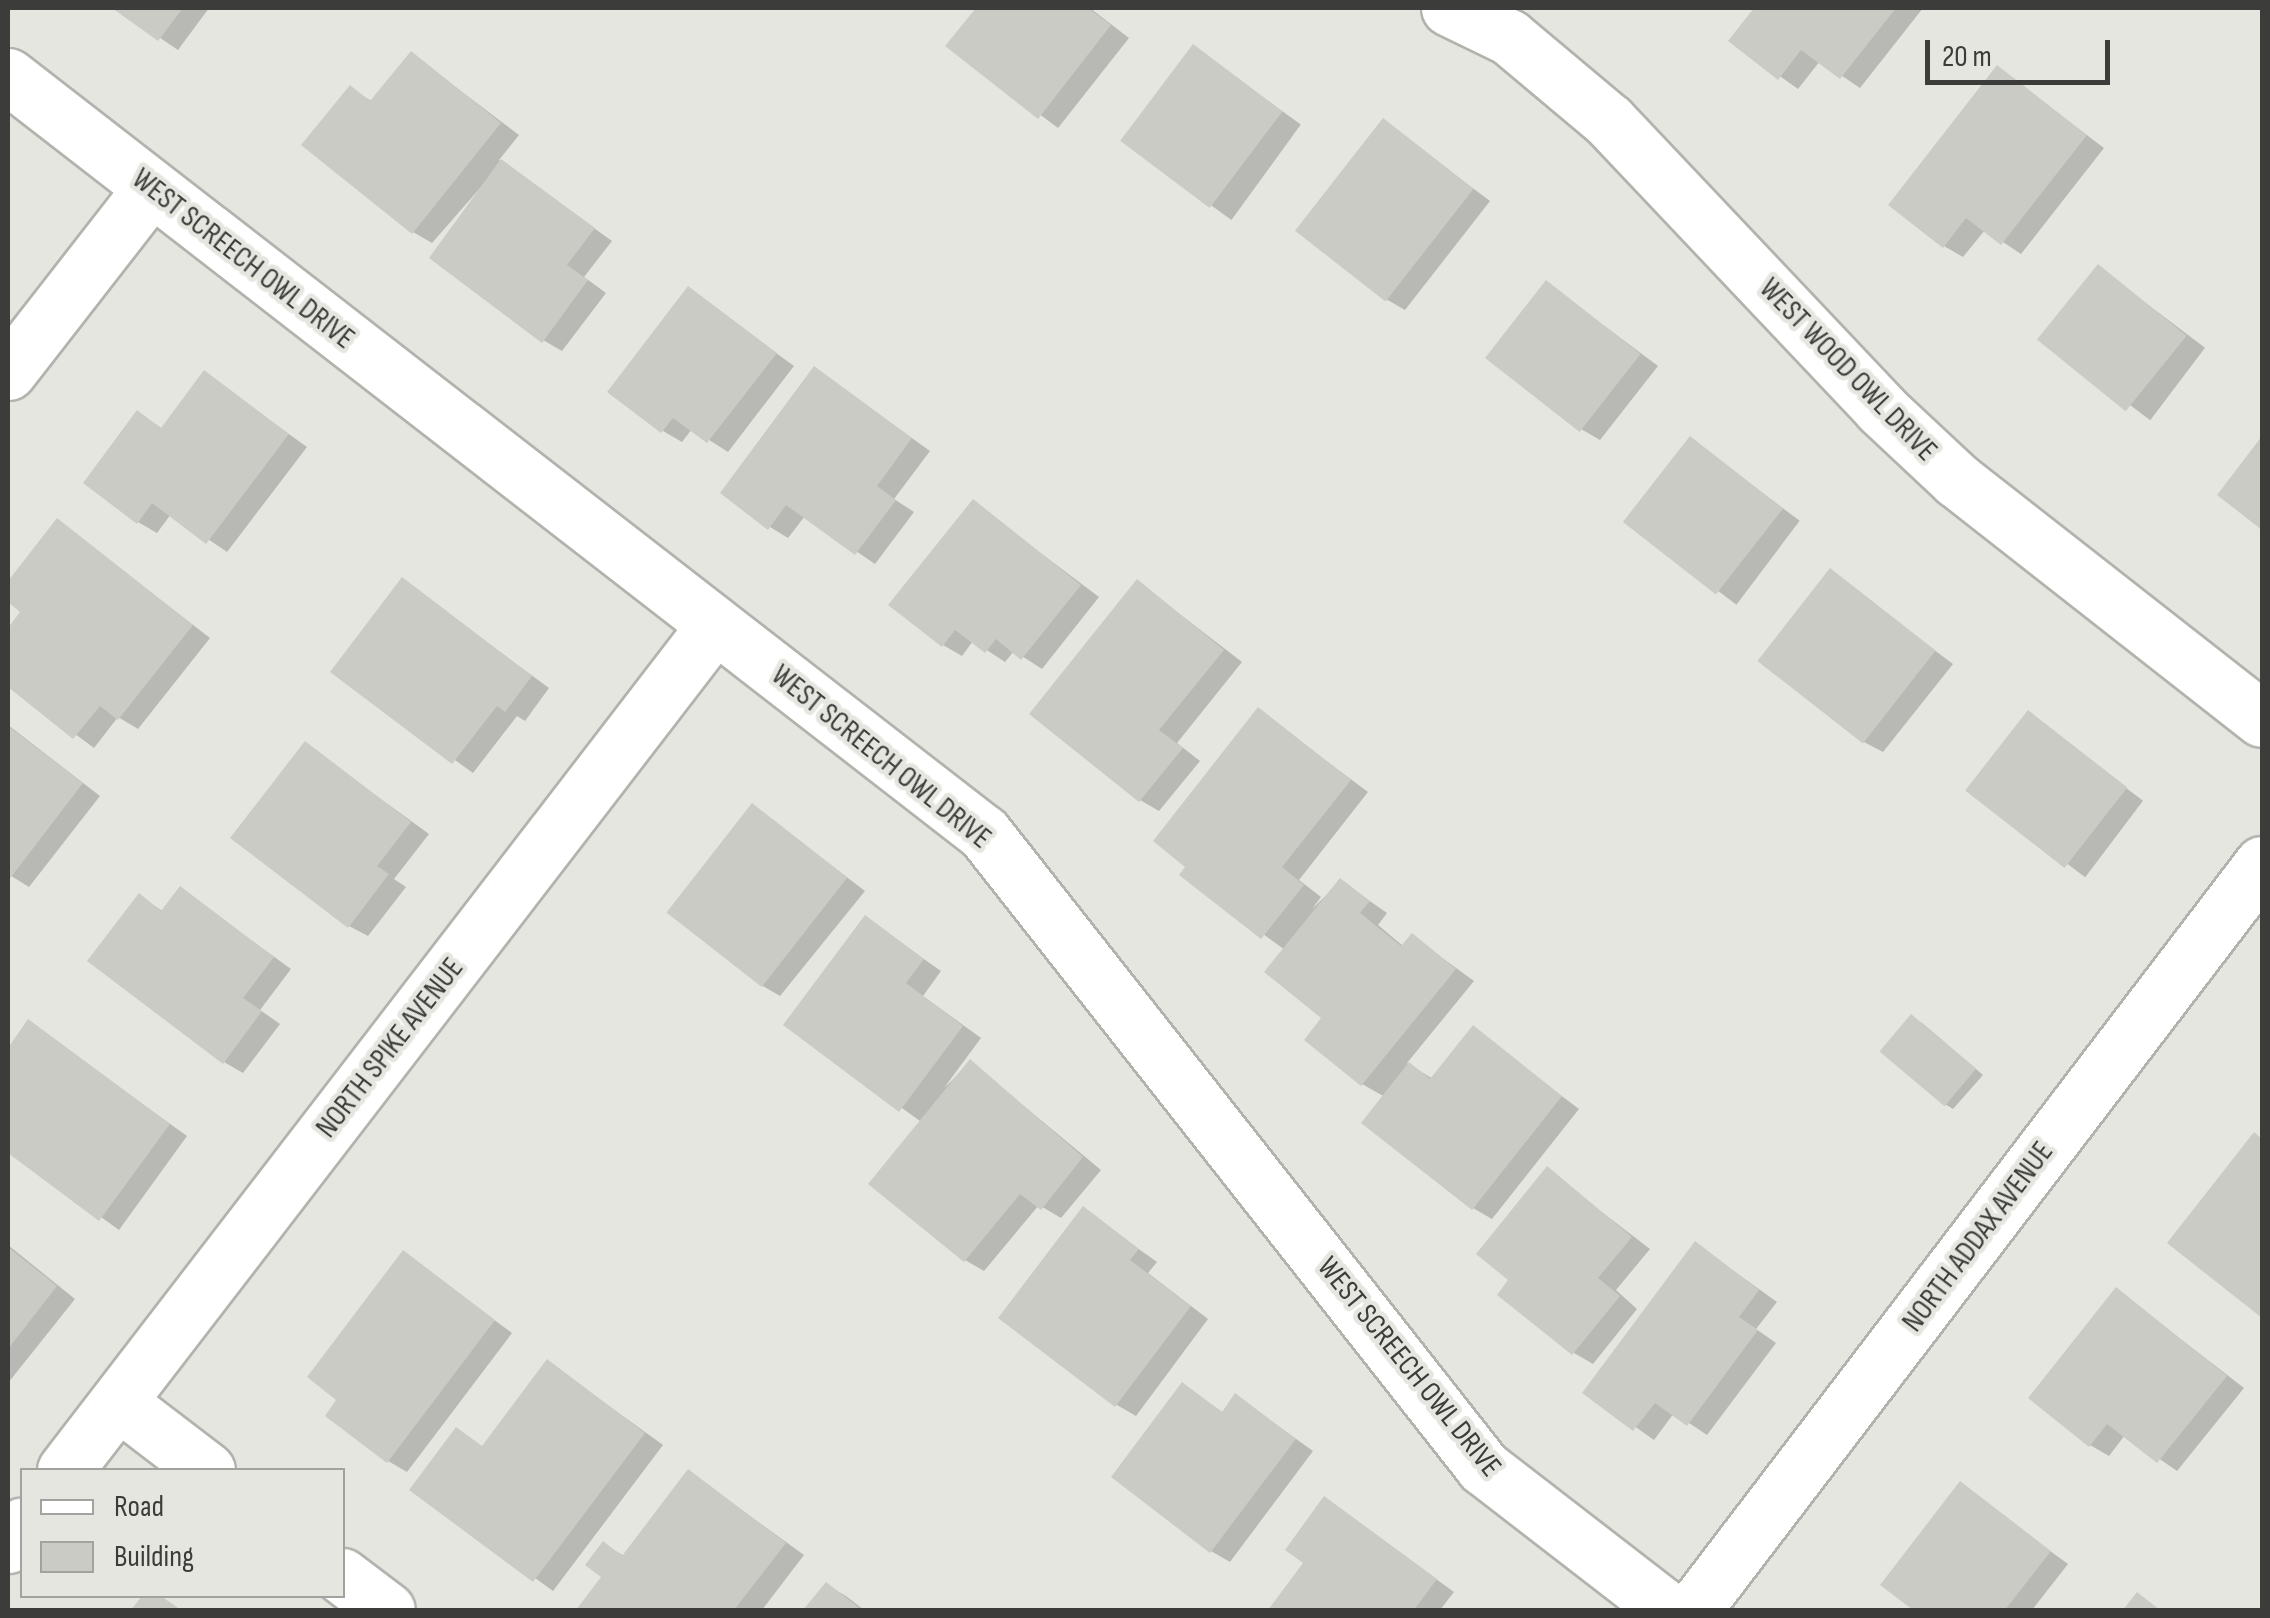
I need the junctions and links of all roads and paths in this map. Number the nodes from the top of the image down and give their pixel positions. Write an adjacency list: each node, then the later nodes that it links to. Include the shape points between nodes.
1 (1449, 8): 6 (street, WEST WOOD OWL DRIVE, via 1509,37 1609,121 1881,409 1957,480)
2 (8, 76): 3 (street, WEST SCREECH OWL DRIVE)
3 (151, 188): 4 (street); 5 (street, WEST SCREECH OWL DRIVE)
4 (8, 372)
5 (715, 626): 8 (street, NORTH SPIKE AVENUE); 13 (street, WEST SCREECH OWL DRIVE, via 984,833 1484,1467)
6 (2262, 718)
7 (2262, 864): 14 (street, NORTH ADDAX AVENUE)
8 (118, 1402): 9 (street, NORTH SPIKE AVENUE); 10 (street)
9 (67, 1468)
10 (204, 1468)
11 (345, 1578): 12 (street)
12 (388, 1610)
13 (1668, 1610)
14 (1694, 1610)

